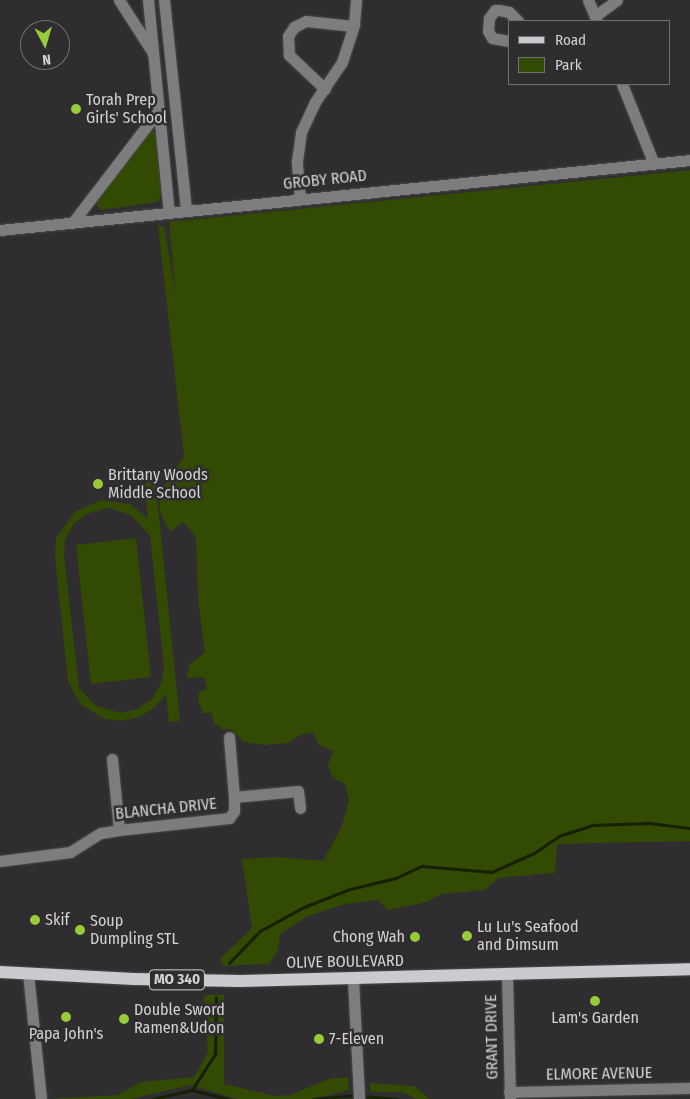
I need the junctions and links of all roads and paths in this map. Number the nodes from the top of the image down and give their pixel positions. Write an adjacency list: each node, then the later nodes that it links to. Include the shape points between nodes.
1 (118, 0): 13 (street)
2 (148, 0): 13 (street)
3 (164, 0): 12 (street)
4 (356, 0): 10 (street)
5 (588, 0): 8 (street)
6 (617, 0): 8 (street)
7 (493, 5): 9 (street, via 509,12); 11 (street, via 487,24 489,35 497,41)
8 (596, 19)
9 (517, 20)
10 (353, 26): 15 (street, via 342,62); 15 (street, via 310,21 297,24 290,31 289,55)
11 (508, 41)
12 (169, 52): 13 (street); 20 (street)
13 (154, 55): 16 (street)
14 (622, 85): 18 (street)
15 (325, 89): 19 (street, via 301,132 296,161)
16 (159, 110): 21 (street); 22 (street)
17 (690, 160): 18 (street, GROBY ROAD)
18 (654, 164): 19 (street, GROBY ROAD)
19 (300, 199): 20 (street, GROBY ROAD)
20 (186, 211): 21 (street, GROBY ROAD)
21 (169, 213): 22 (street, GROBY ROAD)
22 (73, 222): 23 (street, GROBY ROAD)
23 (0, 230)
24 (229, 737): 26 (street)
25 (112, 759): 28 (street)
26 (234, 798): 27 (street, via 298,791); 28 (street, BLANCHA DRIVE, via 234,811 224,819)
27 (300, 808)
28 (119, 830): 29 (street, BLANCHA DRIVE, via 101,833 70,852)
29 (0, 861)
30 (690, 969): 33 (main road, OLIVE BOULEVARD / MO 340)
31 (0, 972): 32 (main road, OLIVE BOULEVARD / MO 340)
32 (28, 973): 34 (main road, OLIVE BOULEVARD / MO 340, via 134,980); 37 (street)
33 (507, 974): 34 (main road, OLIVE BOULEVARD / MO 340); 36 (street, GRANT DRIVE)
34 (353, 979): 38 (street)
35 (690, 1088): 36 (street, ELMORE AVENUE)
36 (509, 1096)
37 (41, 1098)
38 (359, 1099)

